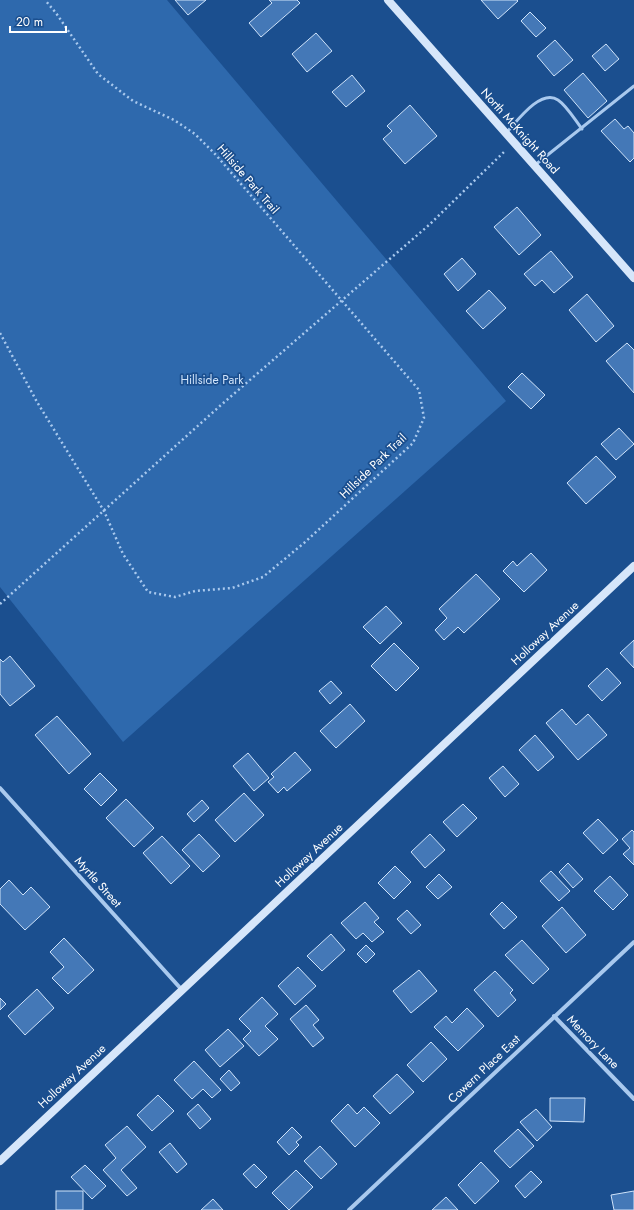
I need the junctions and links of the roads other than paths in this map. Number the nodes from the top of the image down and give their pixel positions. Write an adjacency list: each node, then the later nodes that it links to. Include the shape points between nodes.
1 (388, 0): 4 (street, North McKnight Road)
2 (634, 86): 3 (lane)
3 (582, 129): 4 (lane, via 558,100 550,96 529,108); 5 (lane)
4 (506, 134): 5 (street, North McKnight Road)
5 (534, 166): 6 (street, North McKnight Road)
6 (634, 278)
7 (634, 566): 10 (street, Holloway Avenue)
8 (0, 788): 10 (street, Myrtle Street)
9 (634, 942): 11 (street, Cowern Place East)
10 (182, 990): 13 (street, Holloway Avenue)
11 (554, 1016): 12 (street, Memory Lane); 14 (street, Cowern Place East)
12 (634, 1099)
13 (0, 1161)
14 (348, 1210)

